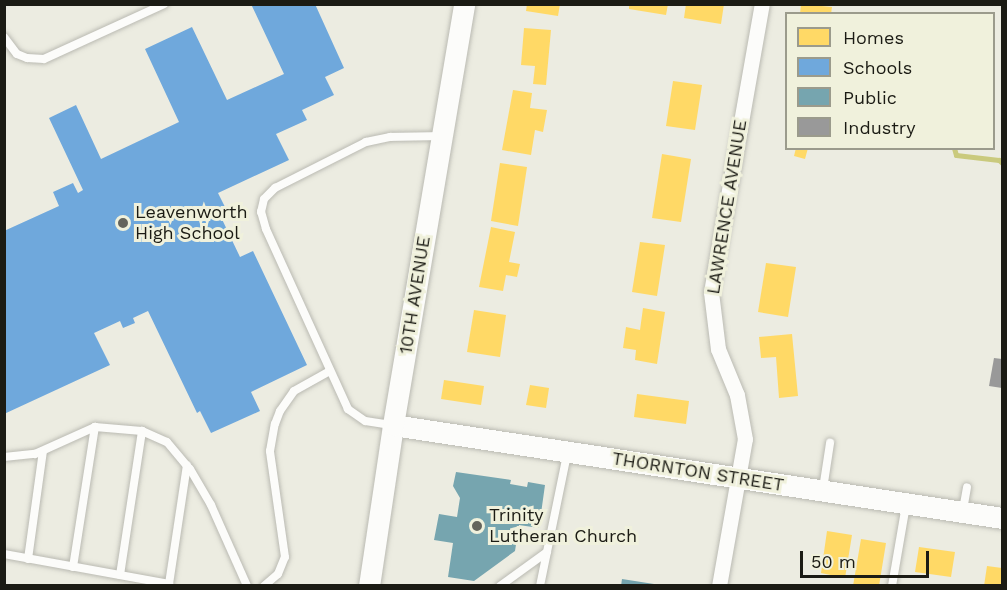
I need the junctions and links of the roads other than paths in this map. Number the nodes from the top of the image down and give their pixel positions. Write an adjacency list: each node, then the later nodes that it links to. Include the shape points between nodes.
1 (164, 4): 4 (lane, via 44,59 17,54)
2 (464, 4): 5 (street, 10TH AVENUE)
3 (762, 4): 15 (street, LAWRENCE AVENUE, via 711,292 718,349 736,395 745,439)
4 (4, 38)
5 (441, 136): 6 (lane, via 390,137 366,142 275,188 264,199 261,212 266,229); 7 (street, 10TH AVENUE)
6 (330, 371): 7 (lane, via 348,409 365,421); 27 (lane, via 294,390 275,424 270,451 285,557 278,574)
7 (393, 425): 12 (street, THORNTON STREET); 28 (street, 10TH AVENUE)
8 (95, 428): 9 (lane); 11 (lane); 24 (lane)
9 (142, 431): 14 (lane, via 167,442); 25 (lane)
10 (830, 443): 17 (lane)
11 (43, 451): 13 (lane); 23 (lane)
12 (567, 452): 15 (street, THORNTON STREET); 21 (lane)
13 (4, 457)
14 (187, 465): 25 (lane, via 169,584); 26 (lane, via 211,504)
15 (739, 478): 17 (street, THORNTON STREET); 31 (street, LAWRENCE AVENUE)
16 (967, 487): 19 (lane)
17 (823, 491): 18 (street, THORNTON STREET)
18 (906, 503): 19 (street, THORNTON STREET); 32 (lane)
19 (963, 512): 20 (street, THORNTON STREET)
20 (1002, 518)
21 (547, 552): 29 (lane); 30 (lane)
22 (4, 554): 23 (lane)
23 (28, 559): 24 (lane)
24 (73, 567): 25 (lane)
25 (120, 575)
26 (247, 585)
27 (264, 585)
28 (369, 585)
29 (500, 585)
30 (540, 585)
31 (719, 585)
32 (892, 585)

